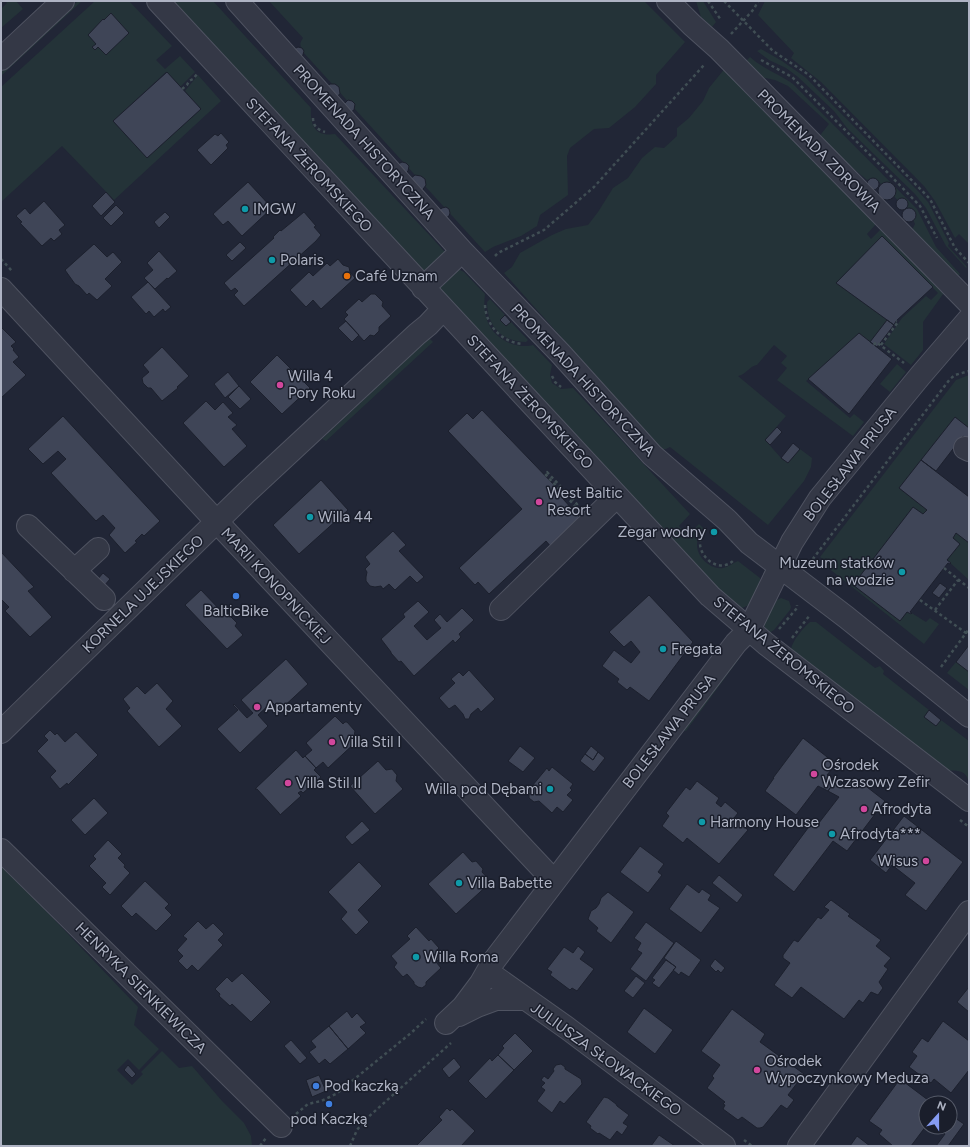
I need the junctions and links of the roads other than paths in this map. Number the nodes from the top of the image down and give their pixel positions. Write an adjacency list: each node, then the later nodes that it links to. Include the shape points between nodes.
1 (63, 1): 5 (street)
2 (158, 1): 8 (street, STEFANA ŻEROMSKIEGO)
3 (237, 1): 6 (street, PROMENADA HISTORYCZNA)
4 (668, 1): 9 (street, PROMENADA ZDROWIA, via 719,48)
5 (1, 59)
6 (462, 251): 8 (street); 16 (street, PROMENADA HISTORYCZNA, via 652,454 750,543)
7 (9, 283): 13 (street, MARII KONOPNICKIEJ)
8 (423, 288): 10 (street, STEFANA ŻEROMSKIEGO)
9 (969, 302)
10 (443, 309): 12 (street, STEFANA ŻEROMSKIEGO); 13 (street, KORNELA UJEJSKIEGO)
11 (969, 319): 16 (street, BOLESŁAWA PRUSA, via 820,498 792,542)
12 (617, 496): 19 (street); 20 (street, STEFANA ŻEROMSKIEGO, via 710,596)
13 (217, 522): 22 (street, KORNELA UJEJSKIEGO); 25 (street, MARII KONOPNICKIEJ)
14 (28, 526): 17 (street)
15 (98, 549): 17 (street)
16 (781, 566): 20 (street, BOLESŁAWA PRUSA); 21 (street, PROMENADA HISTORYCZNA)
17 (74, 571): 18 (street)
18 (104, 599)
19 (501, 609)
20 (749, 630): 23 (street, STEFANA ŻEROMSKIEGO); 25 (street, BOLESŁAWA PRUSA)
21 (969, 716)
22 (1, 732)
23 (969, 800)
24 (1, 850): 29 (street, HENRYKA SIENKIEWICZA)
25 (554, 881): 27 (street, BOLESŁAWA PRUSA)
26 (969, 912): 31 (street)
27 (488, 972): 28 (street, JULIUSZA SŁOWACKIEGO); 28 (street, BOLESŁAWA PRUSA, via 462,1007 443,1026 477,1006 496,999)
28 (525, 999): 30 (street, JULIUSZA SŁOWACKIEGO)
29 (281, 1126)
30 (724, 1146)
31 (799, 1146)

